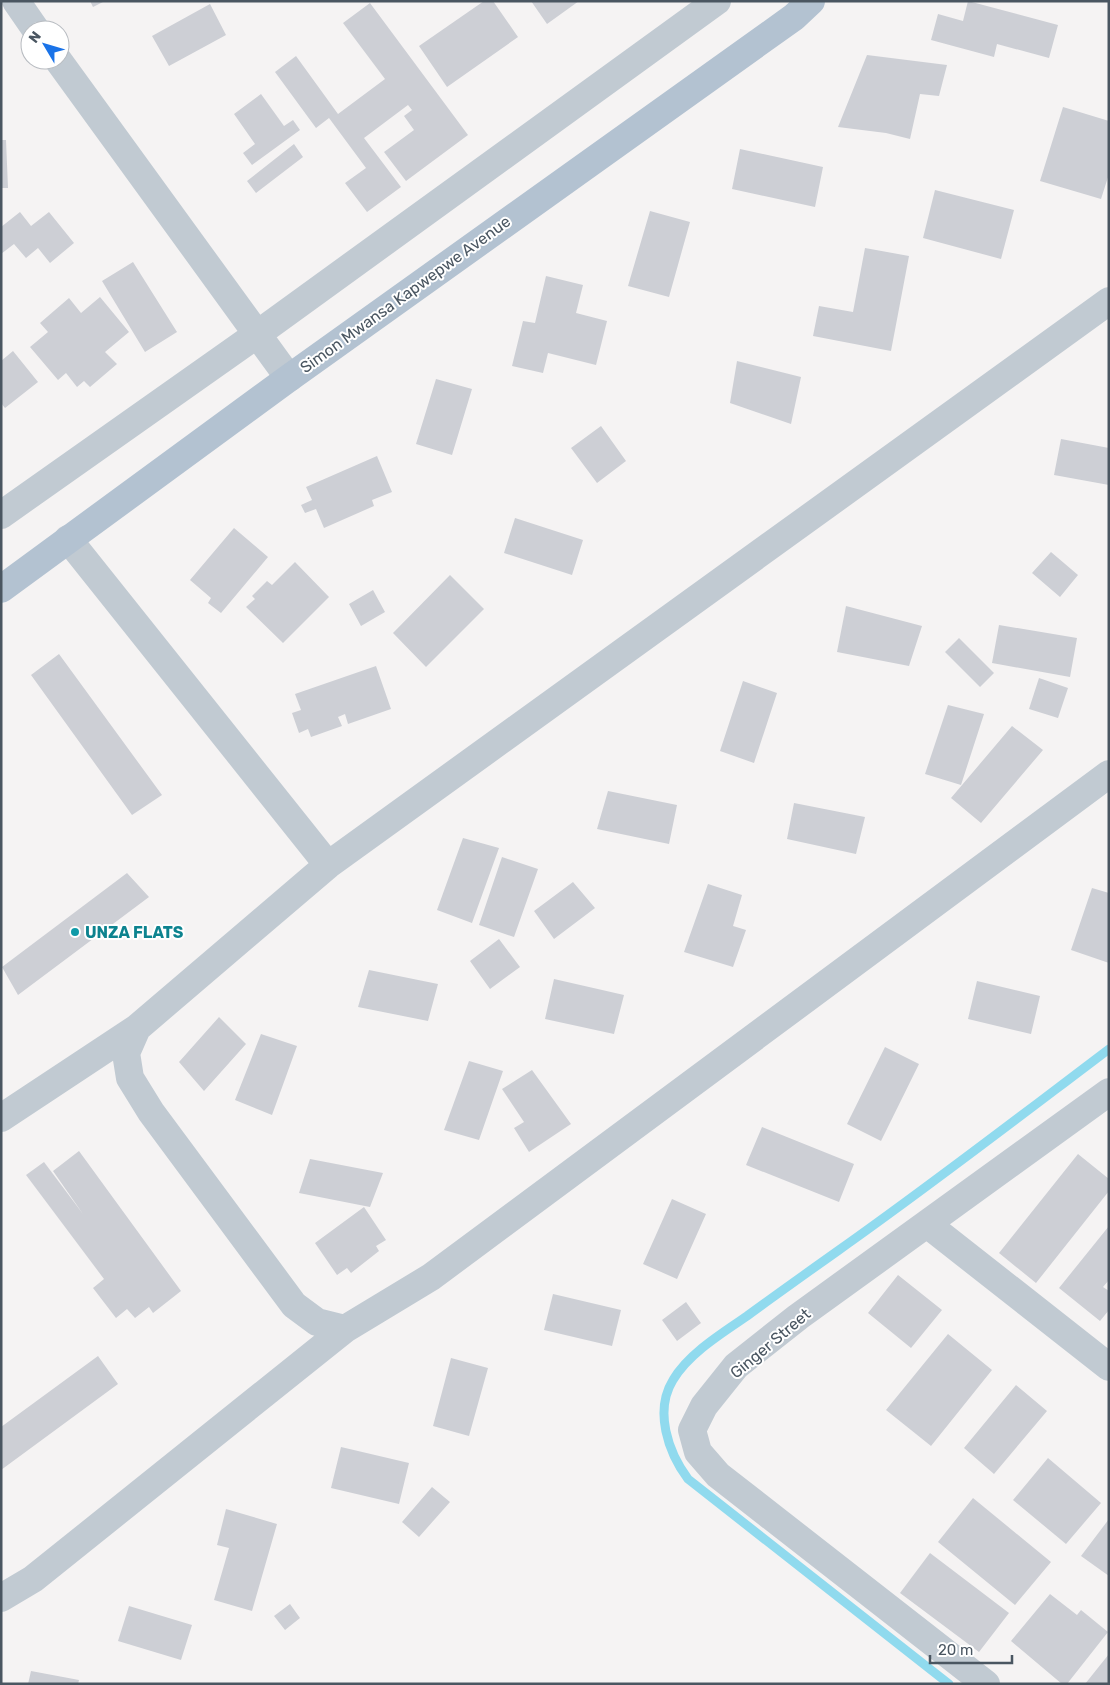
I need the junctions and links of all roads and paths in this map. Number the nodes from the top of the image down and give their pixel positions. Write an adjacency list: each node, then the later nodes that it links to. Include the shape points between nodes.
1 (16, 1): 4 (street)
2 (717, 1): 7 (street)
3 (810, 1): 8 (main road, Simon Mwansa Kapwepwe Avenue, via 794,17)
4 (29, 20)
5 (65, 70): 7 (street)
6 (1109, 301): 13 (street)
7 (256, 335): 8 (street); 9 (street)
8 (289, 378): 10 (main road, Simon Mwansa Kapwepwe Avenue)
9 (1, 514)
10 (68, 540): 11 (main road, Simon Mwansa Kapwepwe Avenue); 13 (street)
11 (1, 589)
12 (1109, 774): 18 (street, via 431,1277)
13 (328, 865): 14 (street)
14 (136, 1028): 16 (street); 18 (street, via 126,1053 130,1078 151,1112 294,1305 317,1322)
15 (1109, 1092): 17 (street, Ginger Street)
16 (1, 1118)
17 (928, 1224): 19 (street); 21 (street, Ginger Street, via 798,1317 736,1366 704,1406 692,1430 698,1452 718,1475)
18 (345, 1329): 20 (street, via 33,1579)
19 (1109, 1367)
20 (1, 1598)
21 (986, 1684)

